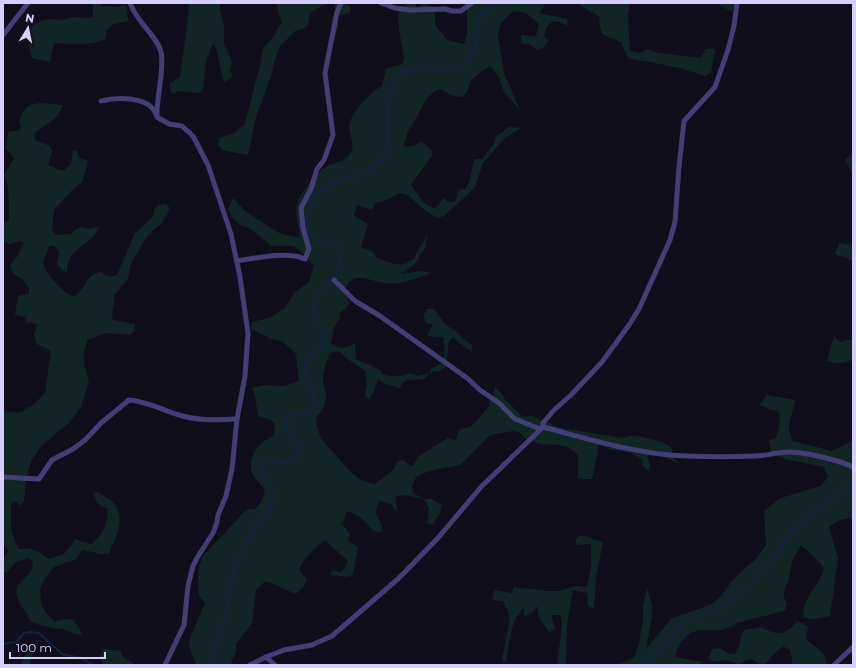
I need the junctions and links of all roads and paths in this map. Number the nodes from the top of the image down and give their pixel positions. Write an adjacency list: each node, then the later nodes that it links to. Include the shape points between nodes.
1 (28, 3): 7 (street)
2 (130, 3): 9 (street, via 134,14 157,42 162,53)
3 (341, 3): 10 (street, via 325,73 333,135 301,208 309,249 305,260 293,255)
4 (381, 3): 5 (street, via 410,10 452,11 461,11)
5 (472, 3)
6 (737, 3): 13 (street, via 728,50 715,87 684,121 675,222 667,247 639,309 602,362 554,410)
7 (3, 35)
8 (101, 101): 9 (street, via 123,99 145,102 154,110)
9 (157, 117): 10 (street, via 169,124 182,126 193,136 208,165 231,234)
10 (237, 261): 12 (street, via 248,333 245,376)
11 (334, 280): 13 (street, via 355,301 467,378 515,419)
12 (237, 419): 15 (street, via 209,421 181,416 129,400 85,440 52,460 39,479); 18 (street, via 232,469 226,496 213,533 193,566 184,625)
13 (541, 428): 14 (street, via 638,452 733,457 791,452 831,459); 17 (street, via 481,487 438,538 398,578 332,636)
14 (853, 467)
15 (3, 477)
16 (853, 647): 21 (street)
17 (266, 656): 19 (street); 20 (street)
18 (165, 665)
19 (250, 665)
20 (275, 665)
21 (834, 665)

